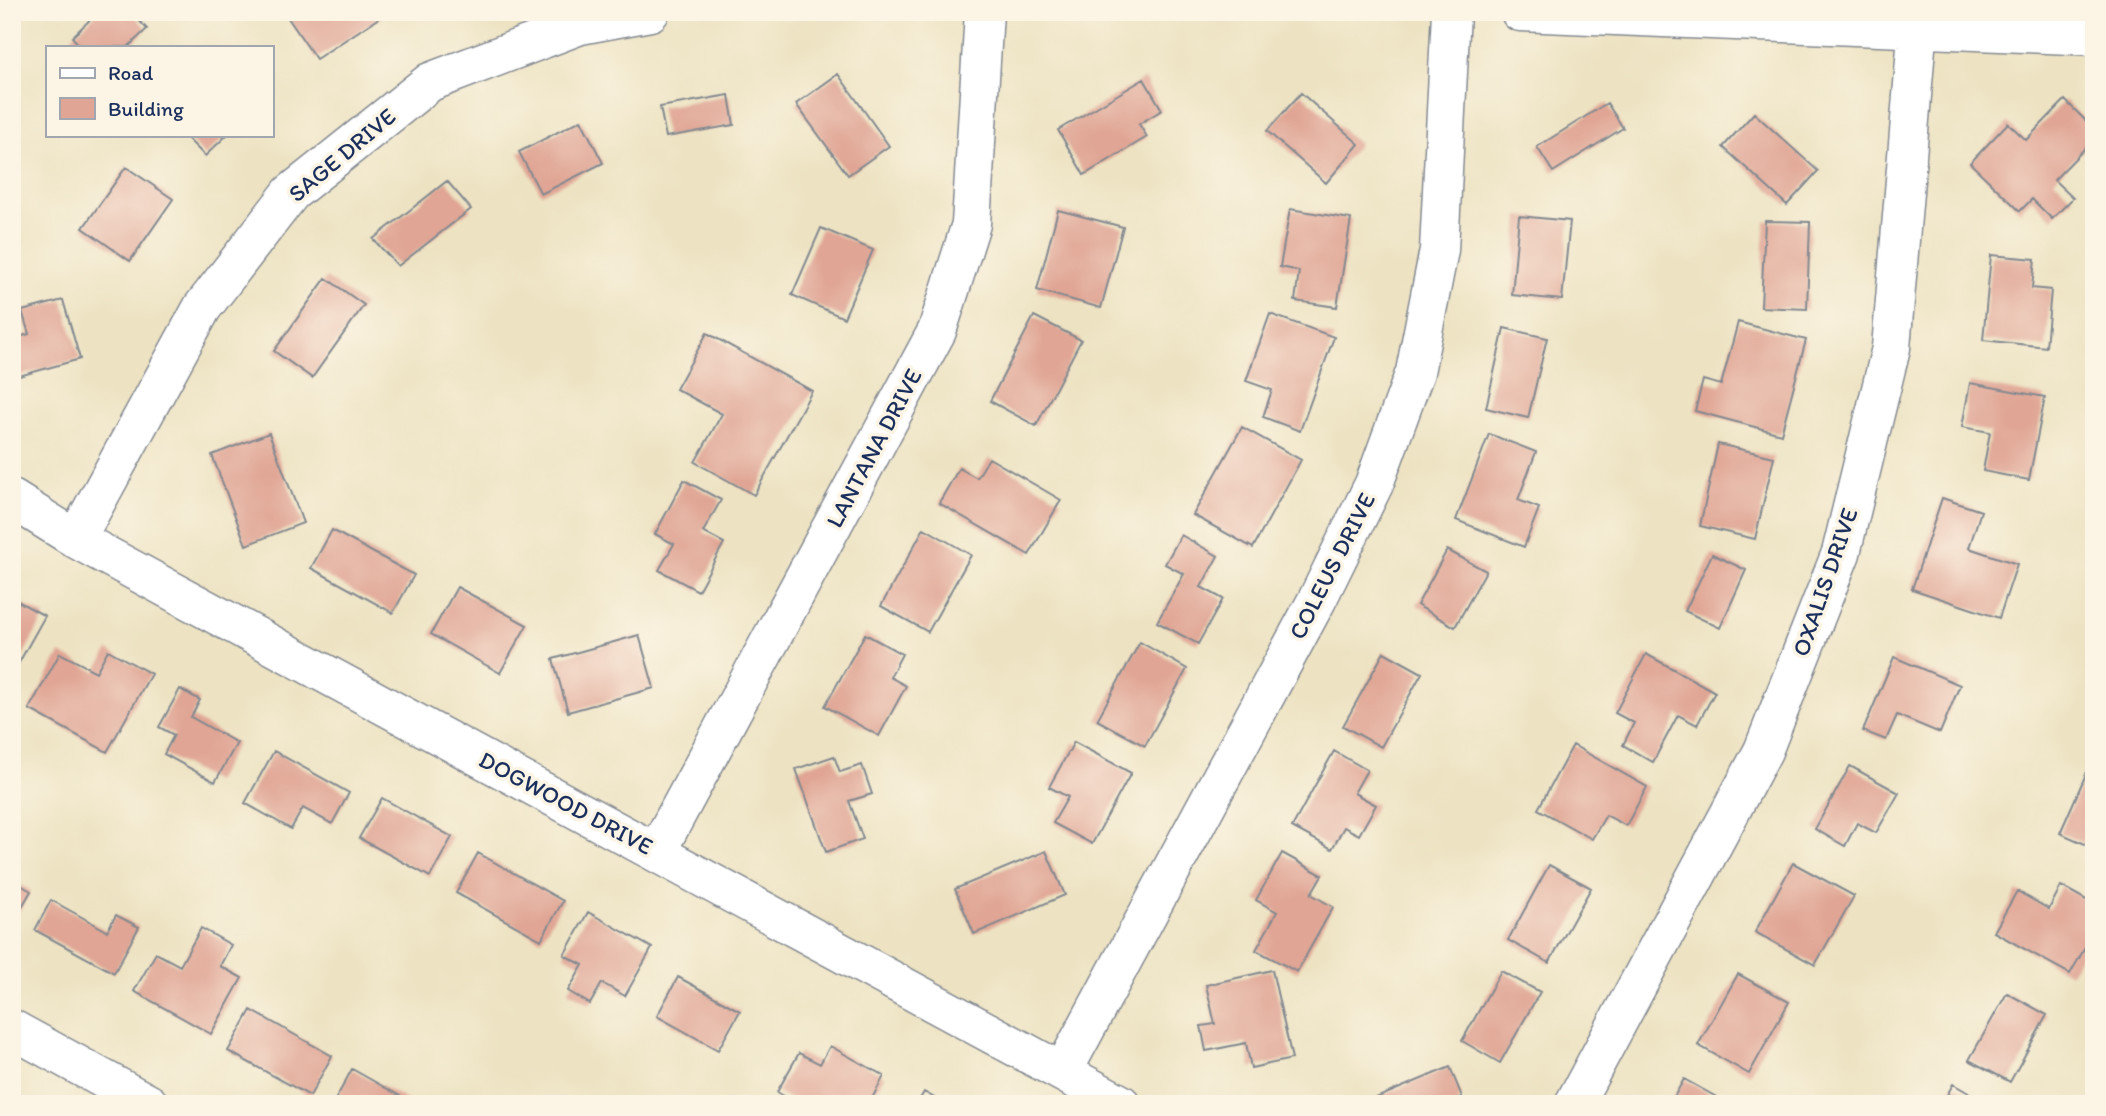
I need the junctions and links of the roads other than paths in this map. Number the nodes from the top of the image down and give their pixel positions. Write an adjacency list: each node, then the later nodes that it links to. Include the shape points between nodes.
1 (650, 12): 8 (street, SAGE DRIVE, via 580,25 430,82 291,192 202,308)
2 (984, 12): 9 (street, LANTANA DRIVE, via 971,224 937,331)
3 (1451, 12): 11 (street, COLEUS DRIVE, via 1439,250 1411,384 1374,484 1317,600)
4 (1520, 12): 5 (street)
5 (1919, 21): 6 (street); 14 (street, OXALIS DRIVE, via 1891,348 1840,553 1763,751)
6 (2094, 36)
7 (12, 499): 8 (street, DOGWOOD DRIVE)
8 (76, 539): 9 (street, DOGWOOD DRIVE)
9 (657, 851): 11 (street, DOGWOOD DRIVE)
10 (12, 1029): 12 (street)
11 (1063, 1071): 13 (street, DOGWOOD DRIVE)
12 (149, 1104)
13 (1121, 1104)
14 (1574, 1104)

